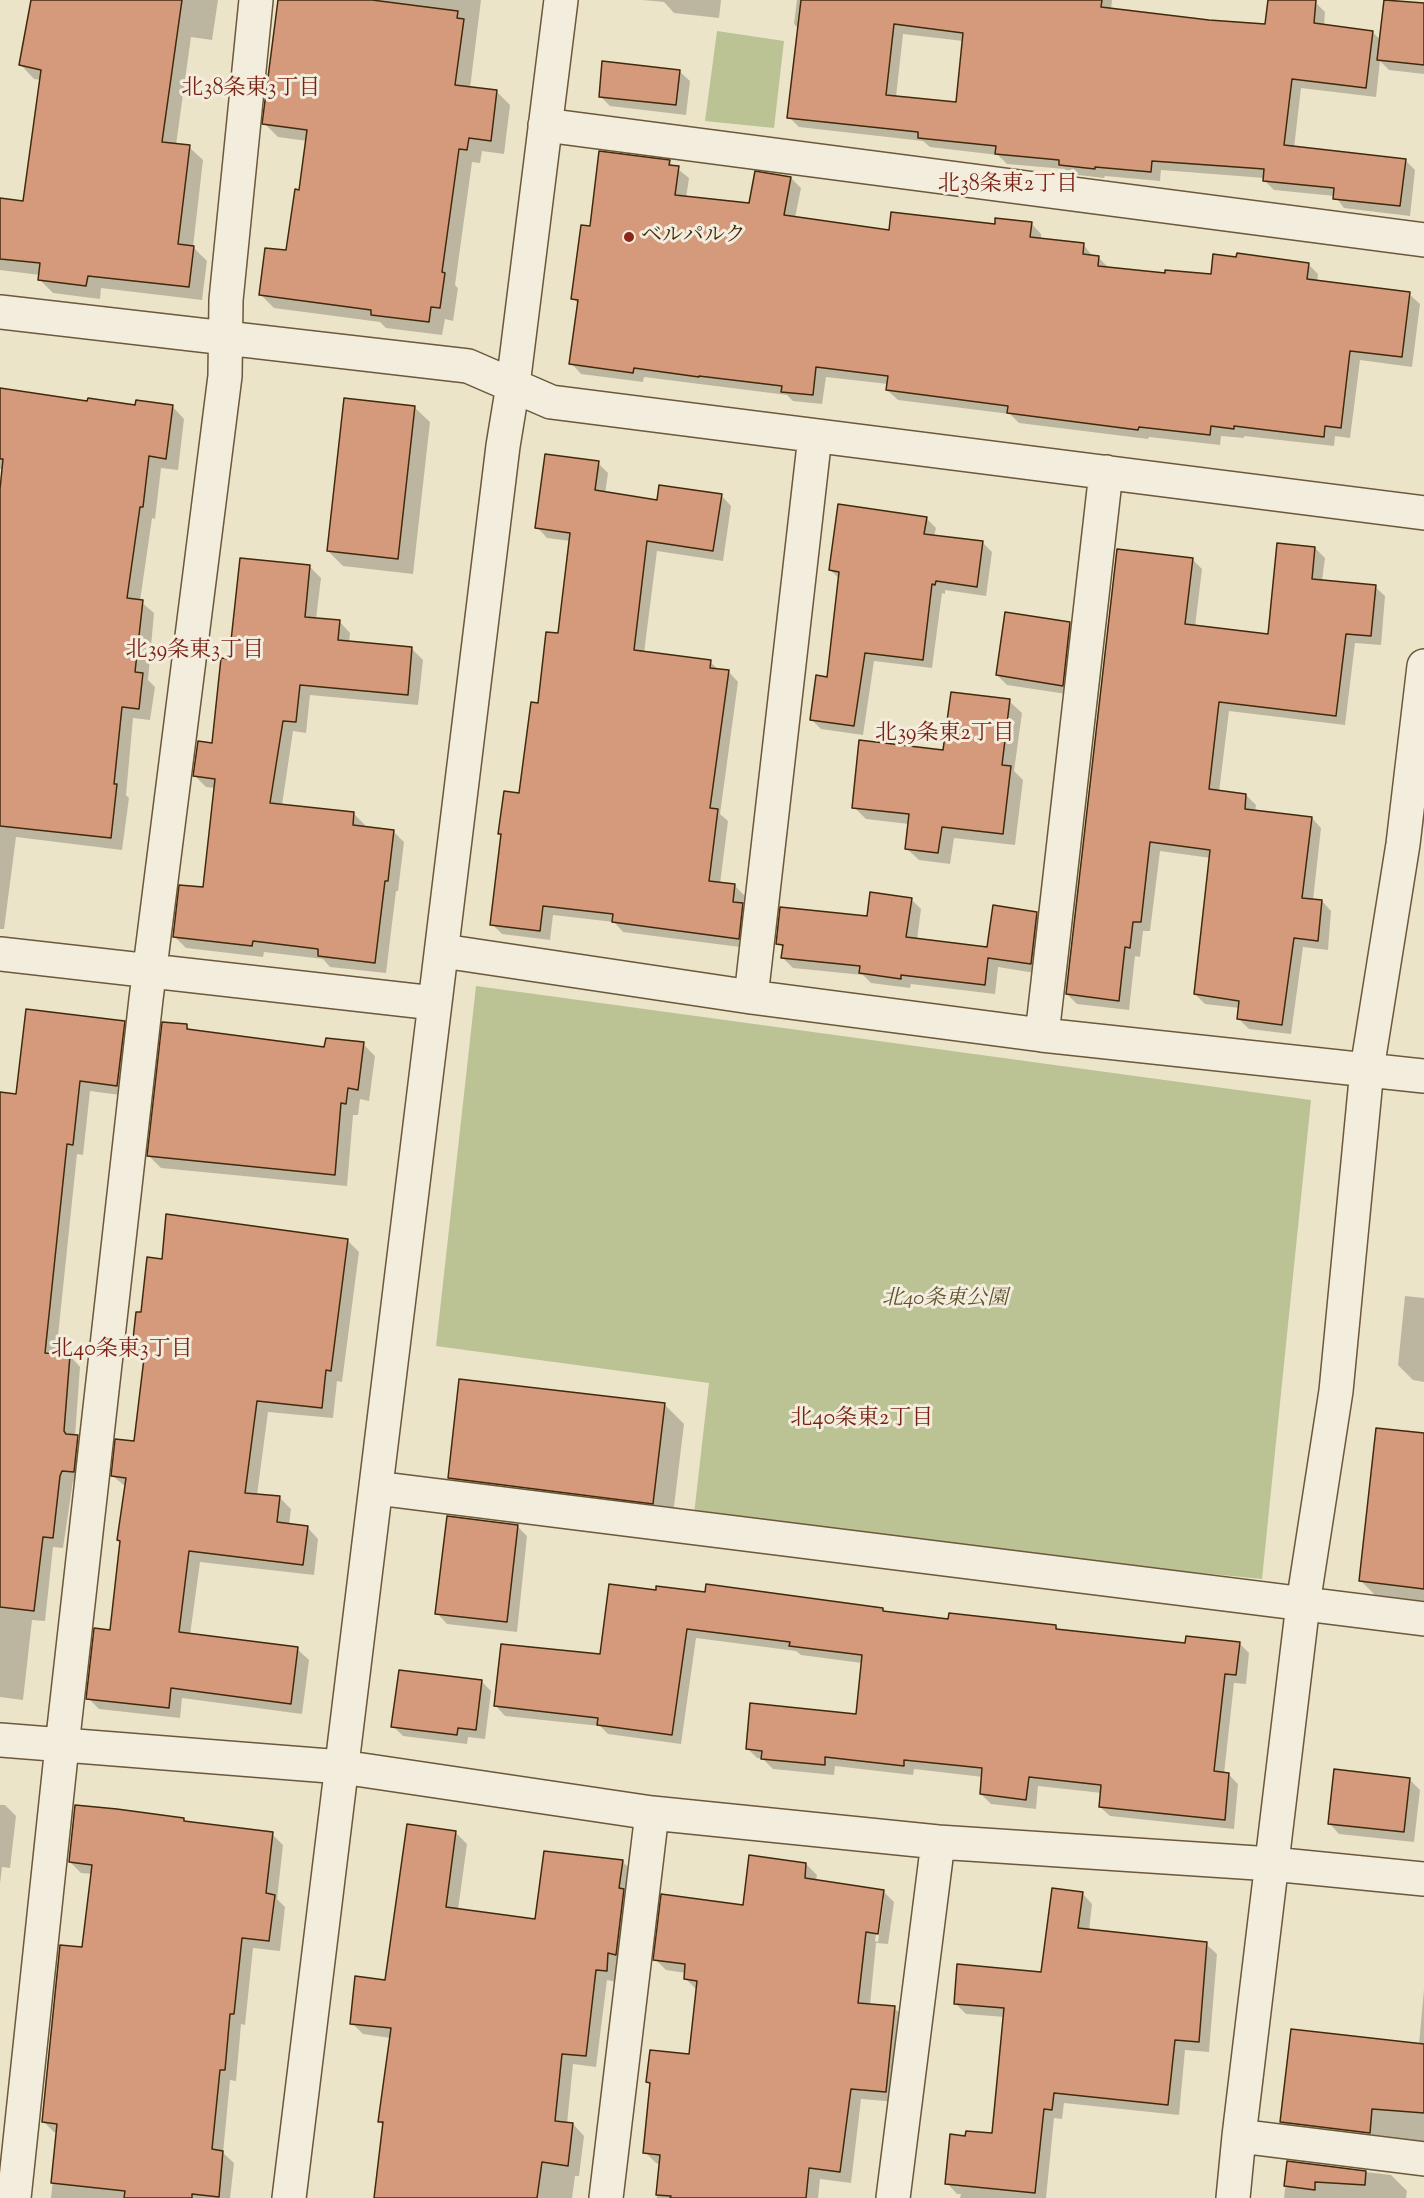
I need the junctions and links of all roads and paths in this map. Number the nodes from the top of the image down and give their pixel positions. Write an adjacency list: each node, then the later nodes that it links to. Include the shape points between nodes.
1 (256, 0): 6 (street, via 226,300)
2 (561, 0): 3 (street)
3 (544, 125): 4 (street); 7 (street)
4 (1424, 240)
5 (0, 312): 6 (street)
6 (226, 338): 7 (street, via 468,366); 15 (street, via 225,376)
7 (513, 385): 8 (street, via 551,402); 13 (street)
8 (815, 436): 9 (street); 16 (street)
9 (1106, 472): 10 (street); 18 (street)
10 (1424, 513)
11 (1424, 666): 12 (street)
12 (1413, 845): 19 (street)
13 (443, 951): 16 (street); 17 (street)
14 (0, 954): 15 (street)
15 (150, 972): 17 (street); 25 (street)
16 (751, 997): 18 (street)
17 (434, 1003): 21 (street)
18 (1042, 1035): 19 (street)
19 (1367, 1069): 20 (street); 22 (street, via 1336,1391)
20 (1424, 1076)
21 (376, 1488): 22 (street); 26 (street)
22 (1303, 1604): 23 (street); 29 (street)
23 (1424, 1619)
24 (0, 1740): 25 (street)
25 (62, 1746): 26 (street); 33 (street)
26 (342, 1767): 27 (street); 34 (street)
27 (652, 1813): 28 (street); 35 (street)
28 (938, 1842): 29 (street); 36 (street)
29 (1272, 1864): 30 (street); 31 (street)
30 (1424, 1879)
31 (1239, 2136): 32 (street); 37 (street)
32 (1424, 2159)
33 (14, 2198)
34 (288, 2198)
35 (606, 2198)
36 (893, 2198)
37 (1233, 2198)

